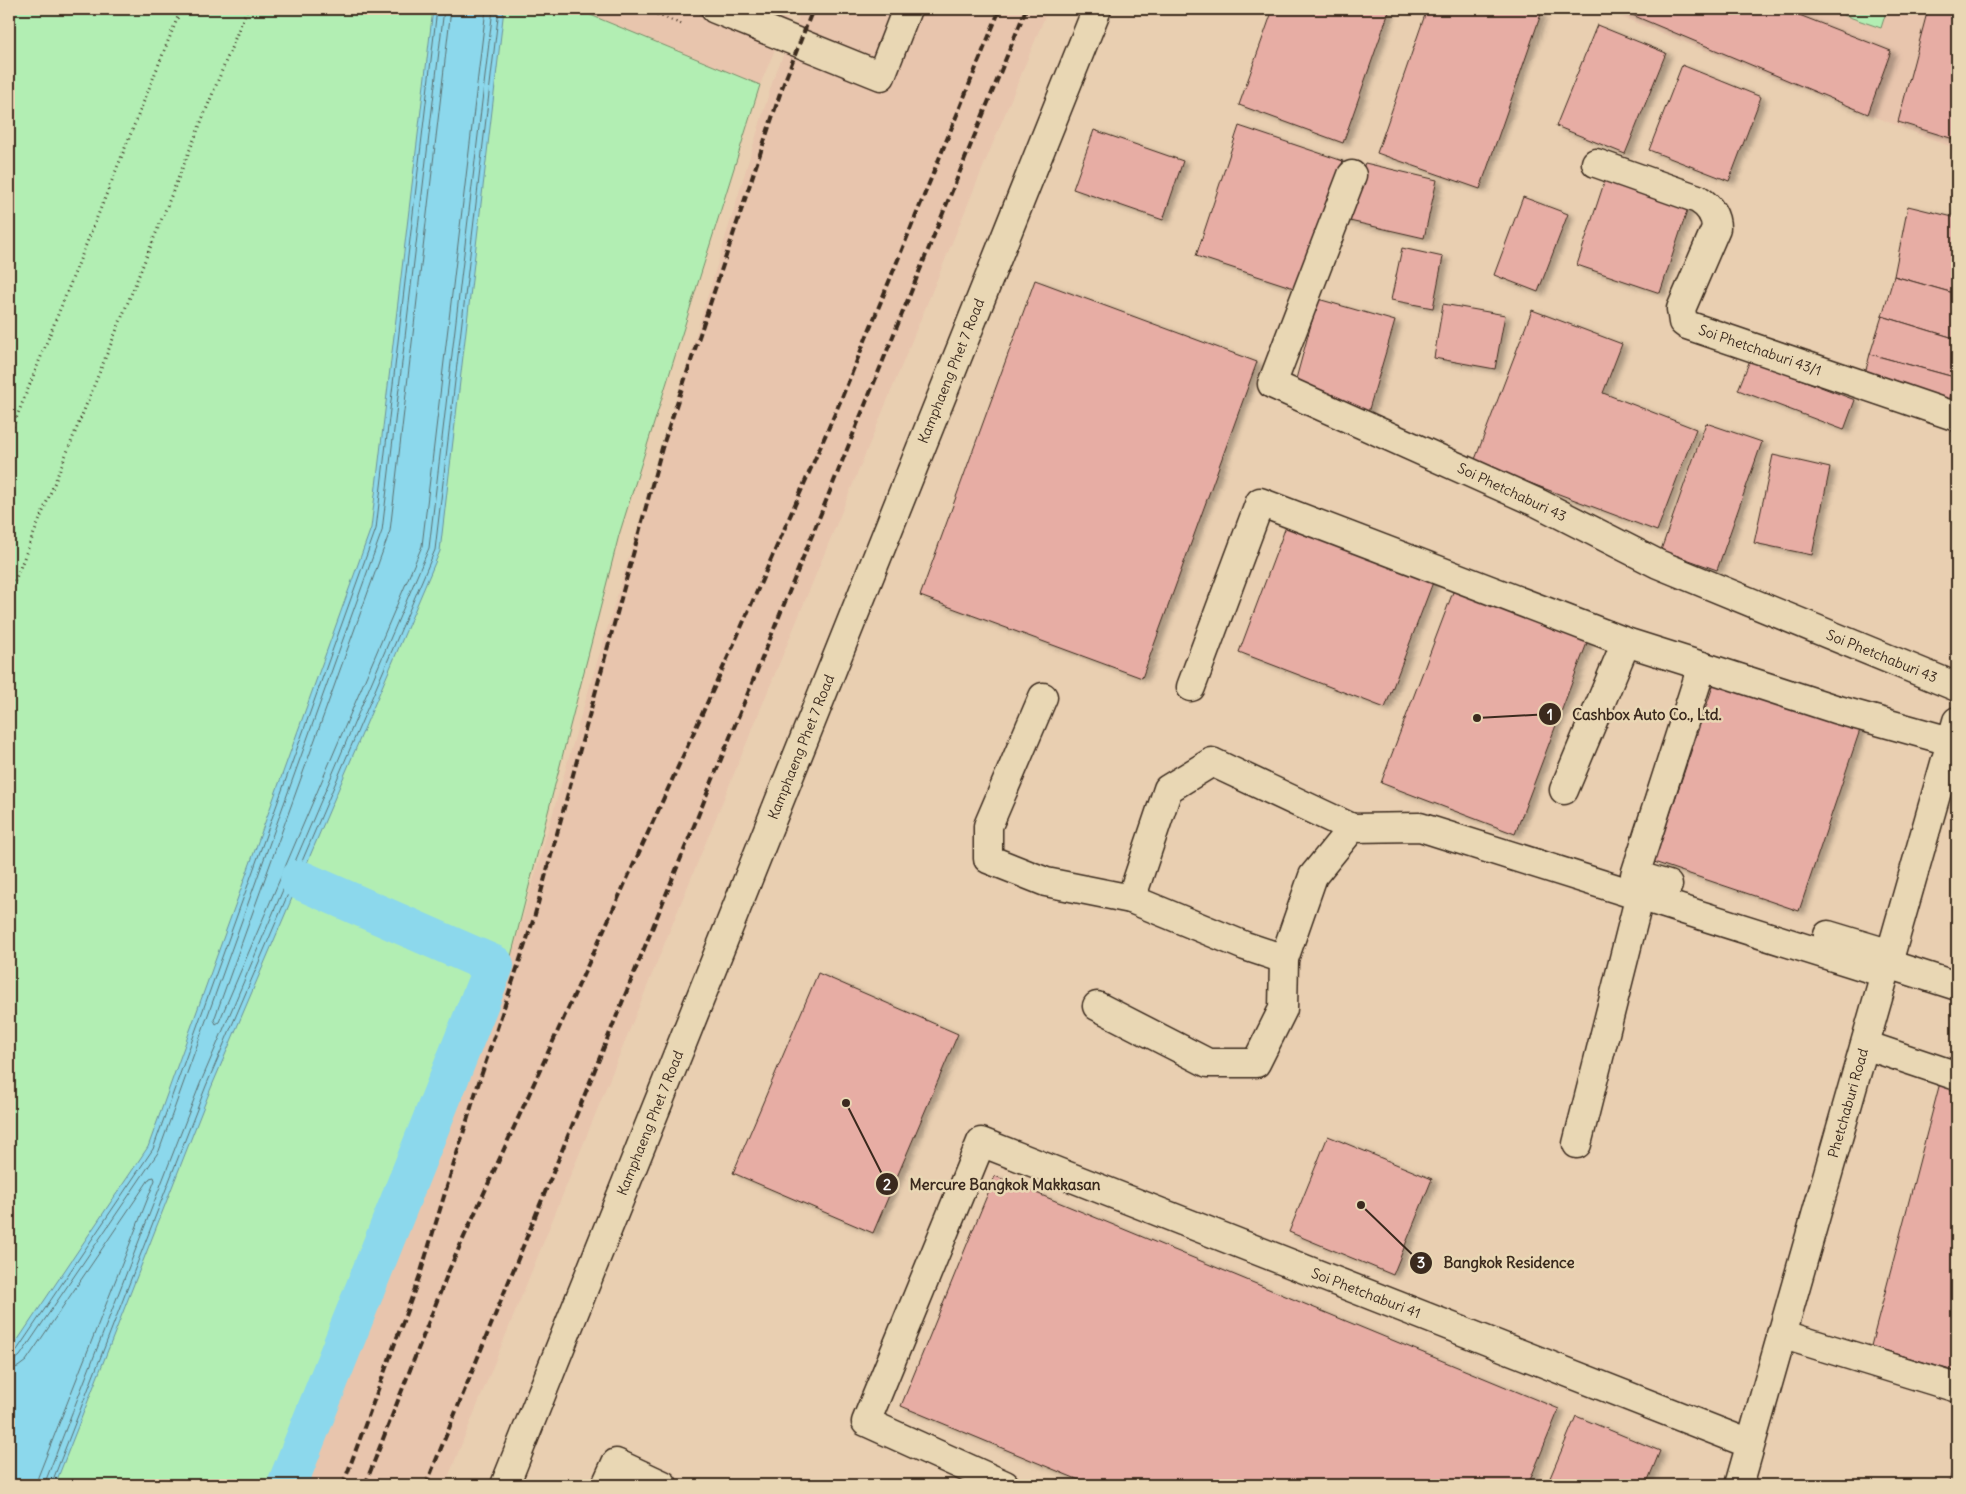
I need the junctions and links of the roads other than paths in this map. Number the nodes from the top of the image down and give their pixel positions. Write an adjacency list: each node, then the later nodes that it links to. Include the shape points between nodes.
1 (715, 9): 2 (street, via 881,76)
2 (907, 9)
3 (1097, 9): 27 (street, Kamphaeng Phet 7 Road)
4 (1596, 163): 6 (street, Soi Phetchaburi 43/1, via 1698,199 1714,216 1716,228 1682,309 1683,322 1687,325)
5 (1352, 175): 10 (street, Soi Phetchaburi 43, via 1272,384 1538,503 1658,564)
6 (1957, 417)
7 (1626, 642): 8 (street); 9 (street, via 1260,502); 13 (street)
8 (1702, 666): 12 (street, via 1835,709); 18 (street, via 1635,875)
9 (1191, 687)
10 (1957, 687)
11 (1042, 697): 16 (street, via 988,826 988,859 1046,882)
12 (1955, 735): 18 (street, Phetchaburi Road)
13 (1564, 790)
14 (1352, 828): 15 (street, via 1420,827); 16 (street, via 1212,762 1168,789); 17 (street, via 1313,876)
15 (1640, 895): 18 (street); 23 (street)
16 (1131, 899): 17 (street, via 1244,946)
17 (1284, 959): 20 (street, via 1283,1009 1256,1063 1208,1062)
18 (1888, 963): 19 (street); 21 (street, Phetchaburi Road)
19 (1957, 986)
20 (1097, 1006)
21 (1865, 1044): 22 (street); 24 (street, Phetchaburi Road)
22 (1957, 1076)
23 (1577, 1144)
24 (1781, 1334): 25 (street); 26 (street, Phetchaburi Road)
25 (1957, 1388)
26 (1750, 1444): 30 (street, Soi Phetchaburi 41, via 981,1142 866,1422); 31 (street, Phetchaburi Road)
27 (505, 1485)
28 (606, 1485): 29 (street, via 616,1463)
29 (663, 1485)
30 (1005, 1485)
31 (1739, 1485)

